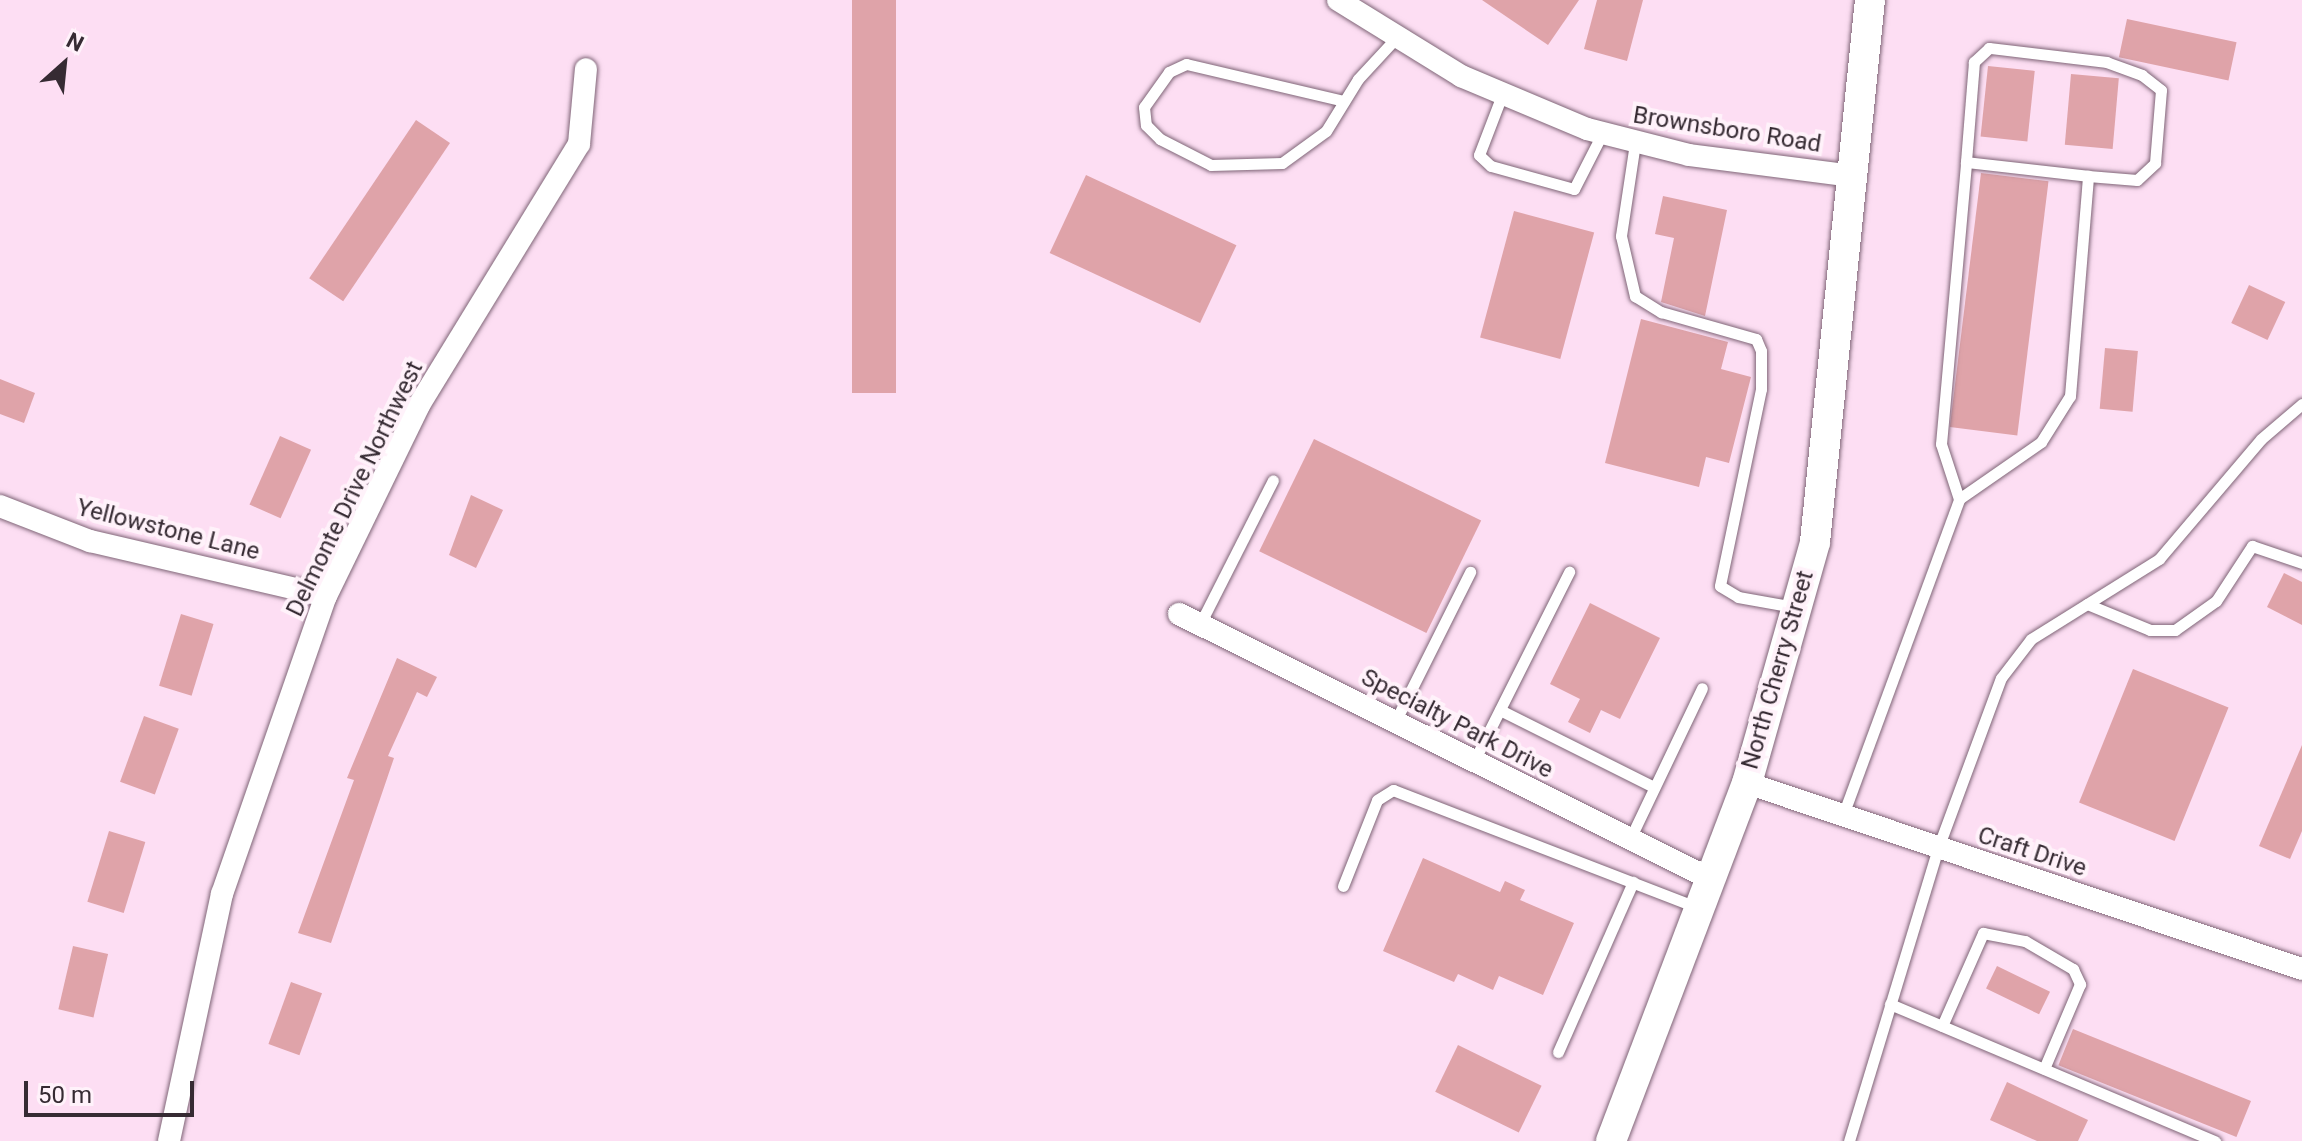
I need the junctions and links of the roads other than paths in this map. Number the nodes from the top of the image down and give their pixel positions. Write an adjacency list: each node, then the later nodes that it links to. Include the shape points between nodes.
1 (1338, 0): 3 (street, Brownsboro Road)
2 (1870, 0): 10 (main road, North Cherry Street)
3 (1395, 39): 5 (street, Brownsboro Road); 6 (lane)
4 (586, 69): 19 (street, Delmonte Drive Northwest, via 579,144 419,405)
5 (1502, 95): 7 (street, Brownsboro Road); 7 (lane, via 1479,155 1491,166 1574,189)
6 (1344, 101): 6 (lane, via 1326,131 1282,163 1211,165 1160,139 1146,125 1144,107 1169,72 1186,64)
7 (1602, 134): 8 (street, Brownsboro Road)
8 (1635, 143): 10 (street, Brownsboro Road); 21 (lane, via 1621,236 1635,296 1661,312 1756,339 1761,351 1761,389 1720,586 1738,597)
9 (1966, 162): 11 (lane); 11 (lane, via 1974,62 1989,48 2107,62 2161,90 2155,163 2137,180); 14 (lane, via 1941,444)
10 (1854, 176): 21 (main road, North Cherry Street, via 1815,542)
11 (2088, 176): 14 (lane, via 2070,396 2041,442)
12 (2302, 404): 20 (lane, via 2261,439 2159,559)
13 (1273, 480): 23 (lane)
14 (1959, 499): 30 (lane)
15 (0, 506): 19 (street, Yellowstone Lane, via 90,541)
16 (2302, 563): 20 (lane, via 2252,546 2216,601 2175,630 2150,630)
17 (1470, 572): 26 (lane)
18 (1569, 572): 25 (lane)
19 (326, 596): 42 (street, Delmonte Drive Northwest, via 222,894)
20 (2087, 604): 32 (lane, via 2031,639 2001,678)
21 (1795, 607): 28 (main road, North Cherry Street)
22 (1179, 614): 23 (street, Specialty Park Drive)
23 (1200, 624): 26 (street, Specialty Park Drive)
24 (1702, 688): 29 (lane)
25 (1500, 710): 27 (lane); 29 (lane)
26 (1395, 722): 27 (street, Specialty Park Drive)
27 (1474, 761): 31 (street, Specialty Park Drive)
28 (1747, 783): 30 (street, Craft Drive); 33 (main road, North Cherry Street)
29 (1654, 787): 31 (lane)
30 (1843, 815): 32 (street, Craft Drive)
31 (1630, 839): 33 (street, Specialty Park Drive)
32 (1938, 848): 37 (street, Craft Drive); 38 (lane)
33 (1713, 880): 36 (main road, North Cherry Street)
34 (1633, 882): 35 (lane, via 1393,790 1377,800); 36 (lane); 40 (lane)
35 (1343, 886)
36 (1702, 909): 43 (main road, North Cherry Street)
37 (2302, 969)
38 (1890, 1004): 39 (lane); 44 (lane)
39 (1942, 1026): 41 (lane); 41 (lane, via 1983,933 2025,941 2073,969 2079,997)
40 (1558, 1052)
41 (2044, 1069): 45 (lane)
42 (169, 1141)
43 (1611, 1141)
44 (1849, 1141)
45 (2215, 1141)

